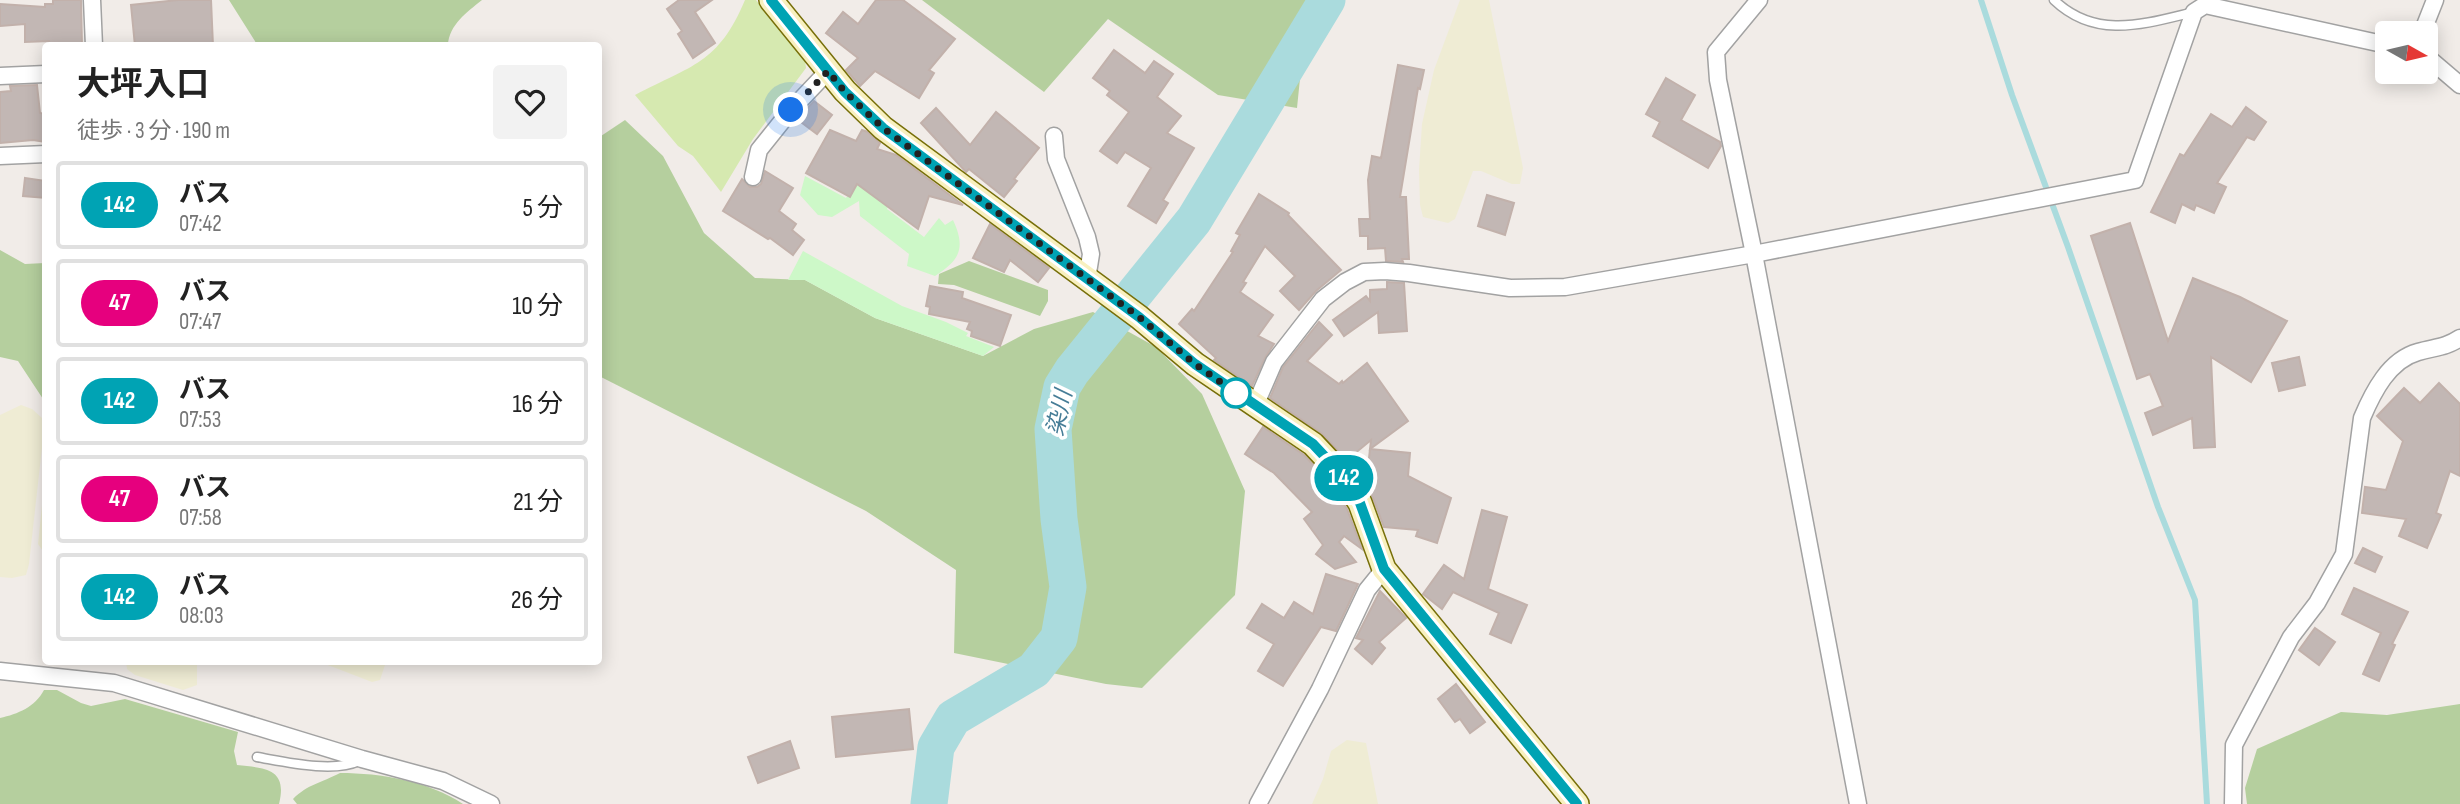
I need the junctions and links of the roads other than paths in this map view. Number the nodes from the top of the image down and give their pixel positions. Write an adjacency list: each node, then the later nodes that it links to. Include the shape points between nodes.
1 (92, 0): 8 (street)
2 (771, 0): 11 (main road)
3 (1759, 0): 19 (street, via 1716,52)
4 (2054, 0): 6 (lane, via 2088,23 2123,27)
5 (2435, 0): 7 (street)
6 (2203, 5): 9 (street); 19 (street, via 2135,180)
7 (2427, 21)
8 (94, 42)
9 (2375, 43)
10 (2438, 66): 14 (street)
11 (828, 71): 18 (street, via 760,150); 20 (main road, via 883,128)
12 (42, 74): 13 (street)
13 (0, 76)
14 (2460, 85)
15 (1055, 136): 20 (street, via 1056,159 1087,237)
16 (42, 154): 17 (street)
17 (0, 156)
18 (753, 177)
19 (1754, 254): 22 (street, via 1564,287 1510,288 1409,273 1364,272 1323,299 1274,362); 30 (street)
20 (1095, 285): 22 (main road)
21 (2460, 338): 31 (street, via 2446,347 2416,352 2396,362 2370,399 2362,418 2344,554 2317,603 2291,637 2234,745)
22 (1255, 406): 23 (main road, via 1313,444 1342,475 1360,503)
23 (1384, 569): 28 (street, via 1367,590 1321,689); 29 (main road)
24 (0, 671): 26 (street, via 114,683)
25 (257, 757): 26 (lane, via 332,766 348,766)
26 (362, 759): 27 (street, via 443,781)
27 (491, 804)
28 (1258, 804)
29 (1577, 804)
30 (1858, 804)
31 (2234, 804)

